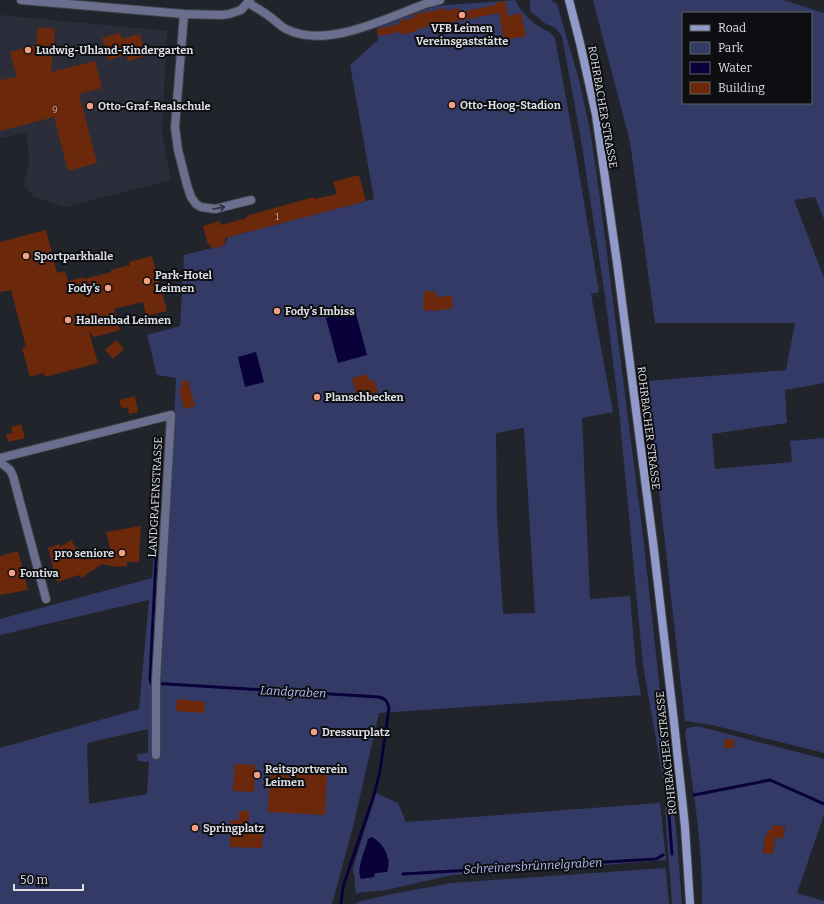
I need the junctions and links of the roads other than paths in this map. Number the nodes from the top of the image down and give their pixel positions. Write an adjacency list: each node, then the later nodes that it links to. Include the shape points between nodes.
1 (21, 0): 6 (street)
2 (440, 0): 5 (street)
3 (569, 0): 12 (main road, ROHRBACHER STRASSE, via 596,115 617,263 674,722)
4 (249, 2): 5 (street, via 286,29 325,36 354,30); 6 (street, via 241,10 229,14)
5 (427, 2)
6 (184, 14): 7 (street, one-way to 7, via 176,127 178,150 191,197 201,207 215,209)
7 (251, 200)
8 (0, 458): 11 (street, LANDGRAFENSTRASSE, via 171,415 156,684)
9 (0, 462): 10 (street, via 13,476)
10 (46, 599)
11 (156, 756)
12 (690, 904)

